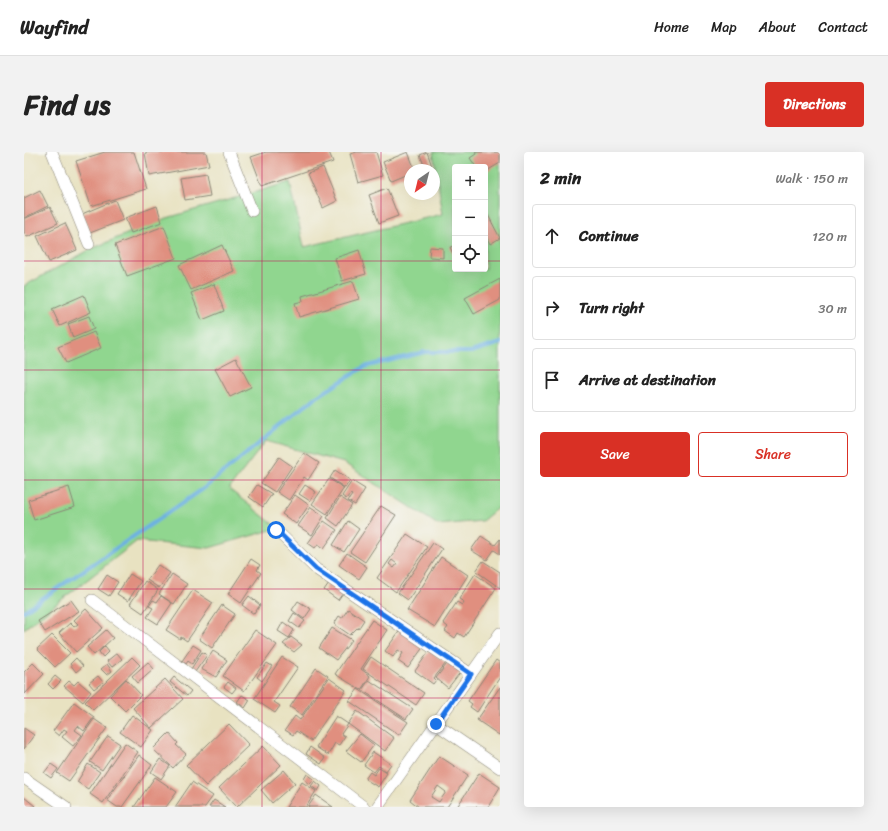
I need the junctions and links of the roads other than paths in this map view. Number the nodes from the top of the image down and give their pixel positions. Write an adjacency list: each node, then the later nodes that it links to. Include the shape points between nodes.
1 (52, 152): 4 (street)
2 (229, 152): 3 (street)
3 (252, 211)
4 (89, 244)
5 (276, 530): 8 (street, via 316,569)
6 (92, 600): 13 (street)
7 (500, 633): 8 (street)
8 (471, 674): 9 (street)
9 (436, 724): 10 (street); 14 (street)
10 (500, 768)
11 (24, 778): 12 (street)
12 (66, 807)
13 (364, 807)
14 (378, 807)

